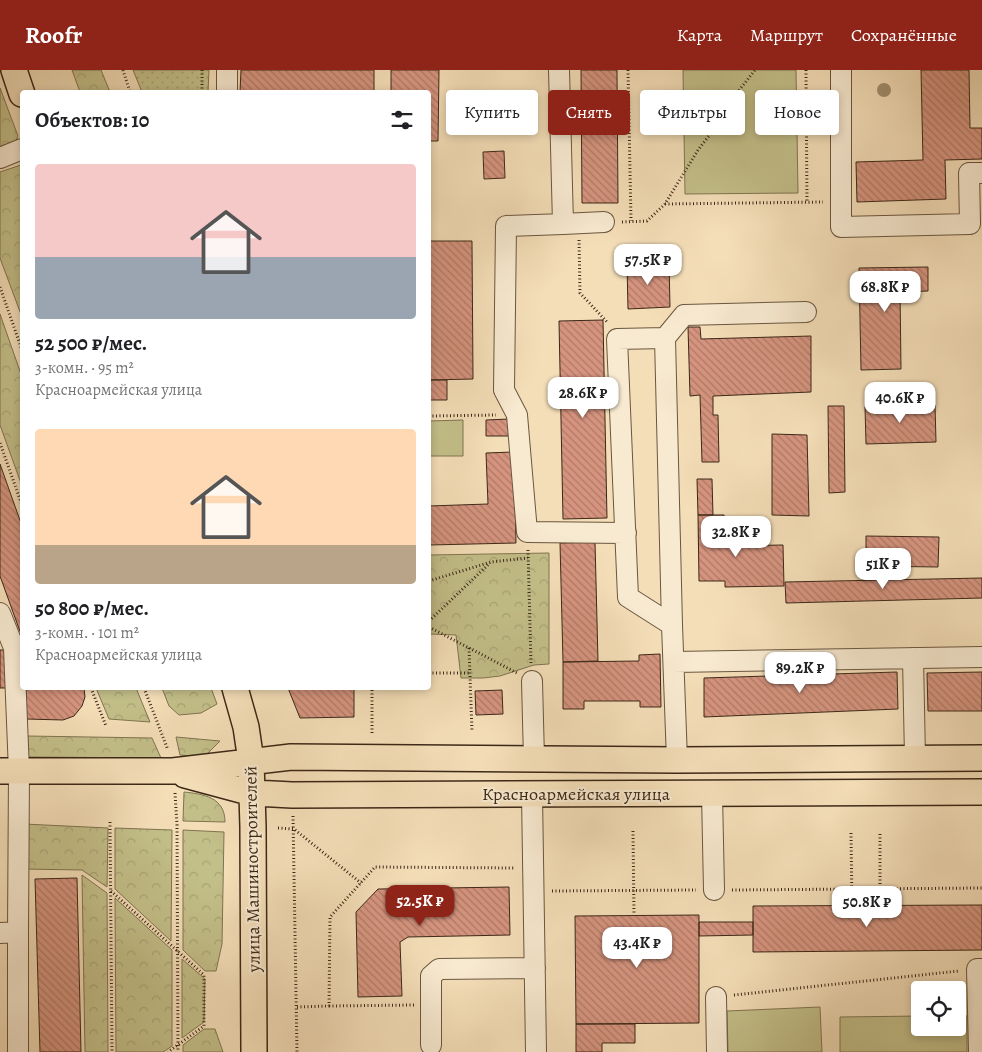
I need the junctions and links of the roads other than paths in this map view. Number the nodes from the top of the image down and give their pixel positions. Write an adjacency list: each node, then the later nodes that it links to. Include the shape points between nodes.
1 (14, 70): 5 (main road)
2 (227, 70): 6 (lane)
3 (559, 70): 11 (lane)
4 (841, 70): 9 (lane, via 841,227 970,224 969,173)
5 (21, 90)
6 (227, 90)
7 (20, 150): 8 (lane)
8 (0, 158)
9 (982, 173)
10 (604, 222): 11 (lane)
11 (571, 224): 14 (lane, via 506,226 504,390 517,414 527,532)
12 (806, 312): 13 (lane, via 684,315)
13 (666, 338): 14 (lane, via 617,339); 16 (lane)
14 (626, 533): 16 (lane, via 628,598)
15 (0, 613): 17 (lane)
16 (672, 625): 20 (lane)
17 (5, 637): 21 (lane, via 14,648)
18 (982, 657): 19 (lane)
19 (913, 658): 20 (lane); 24 (lane)
20 (674, 662): 27 (lane)
21 (18, 668): 29 (lane)
22 (532, 681): 26 (lane)
23 (236, 690): 28 (main road, улица Машиностроителей)
24 (915, 758): 25 (main road, Красноармейская улица); 27 (main road, Красноармейская улица)
25 (982, 758)
26 (534, 759): 27 (main road, Красноармейская улица); 28 (main road, Красноармейская улица, via 291,758)
27 (677, 760)
28 (251, 761): 30 (main road, Красноармейская улица); 32 (main road, улица Машиностроителей)
29 (9, 771): 30 (main road, Красноармейская улица); 36 (lane)
30 (173, 772): 32 (main road, Красноармейская улица)
31 (982, 792): 34 (main road, Красноармейская улица)
32 (252, 793): 33 (main road, Красноармейская улица); 42 (main road, улица Машиностроителей)
33 (532, 794): 34 (main road, Красноармейская улица); 37 (lane)
34 (712, 794): 35 (lane)
35 (714, 890)
36 (9, 933): 41 (lane, via 17,953)
37 (535, 968): 40 (lane, via 439,969 431,976); 43 (lane)
38 (980, 969): 45 (lane)
39 (716, 997): 44 (lane)
40 (431, 1045)
41 (18, 1052)
42 (254, 1052)
43 (536, 1052)
44 (717, 1052)
45 (978, 1052)

